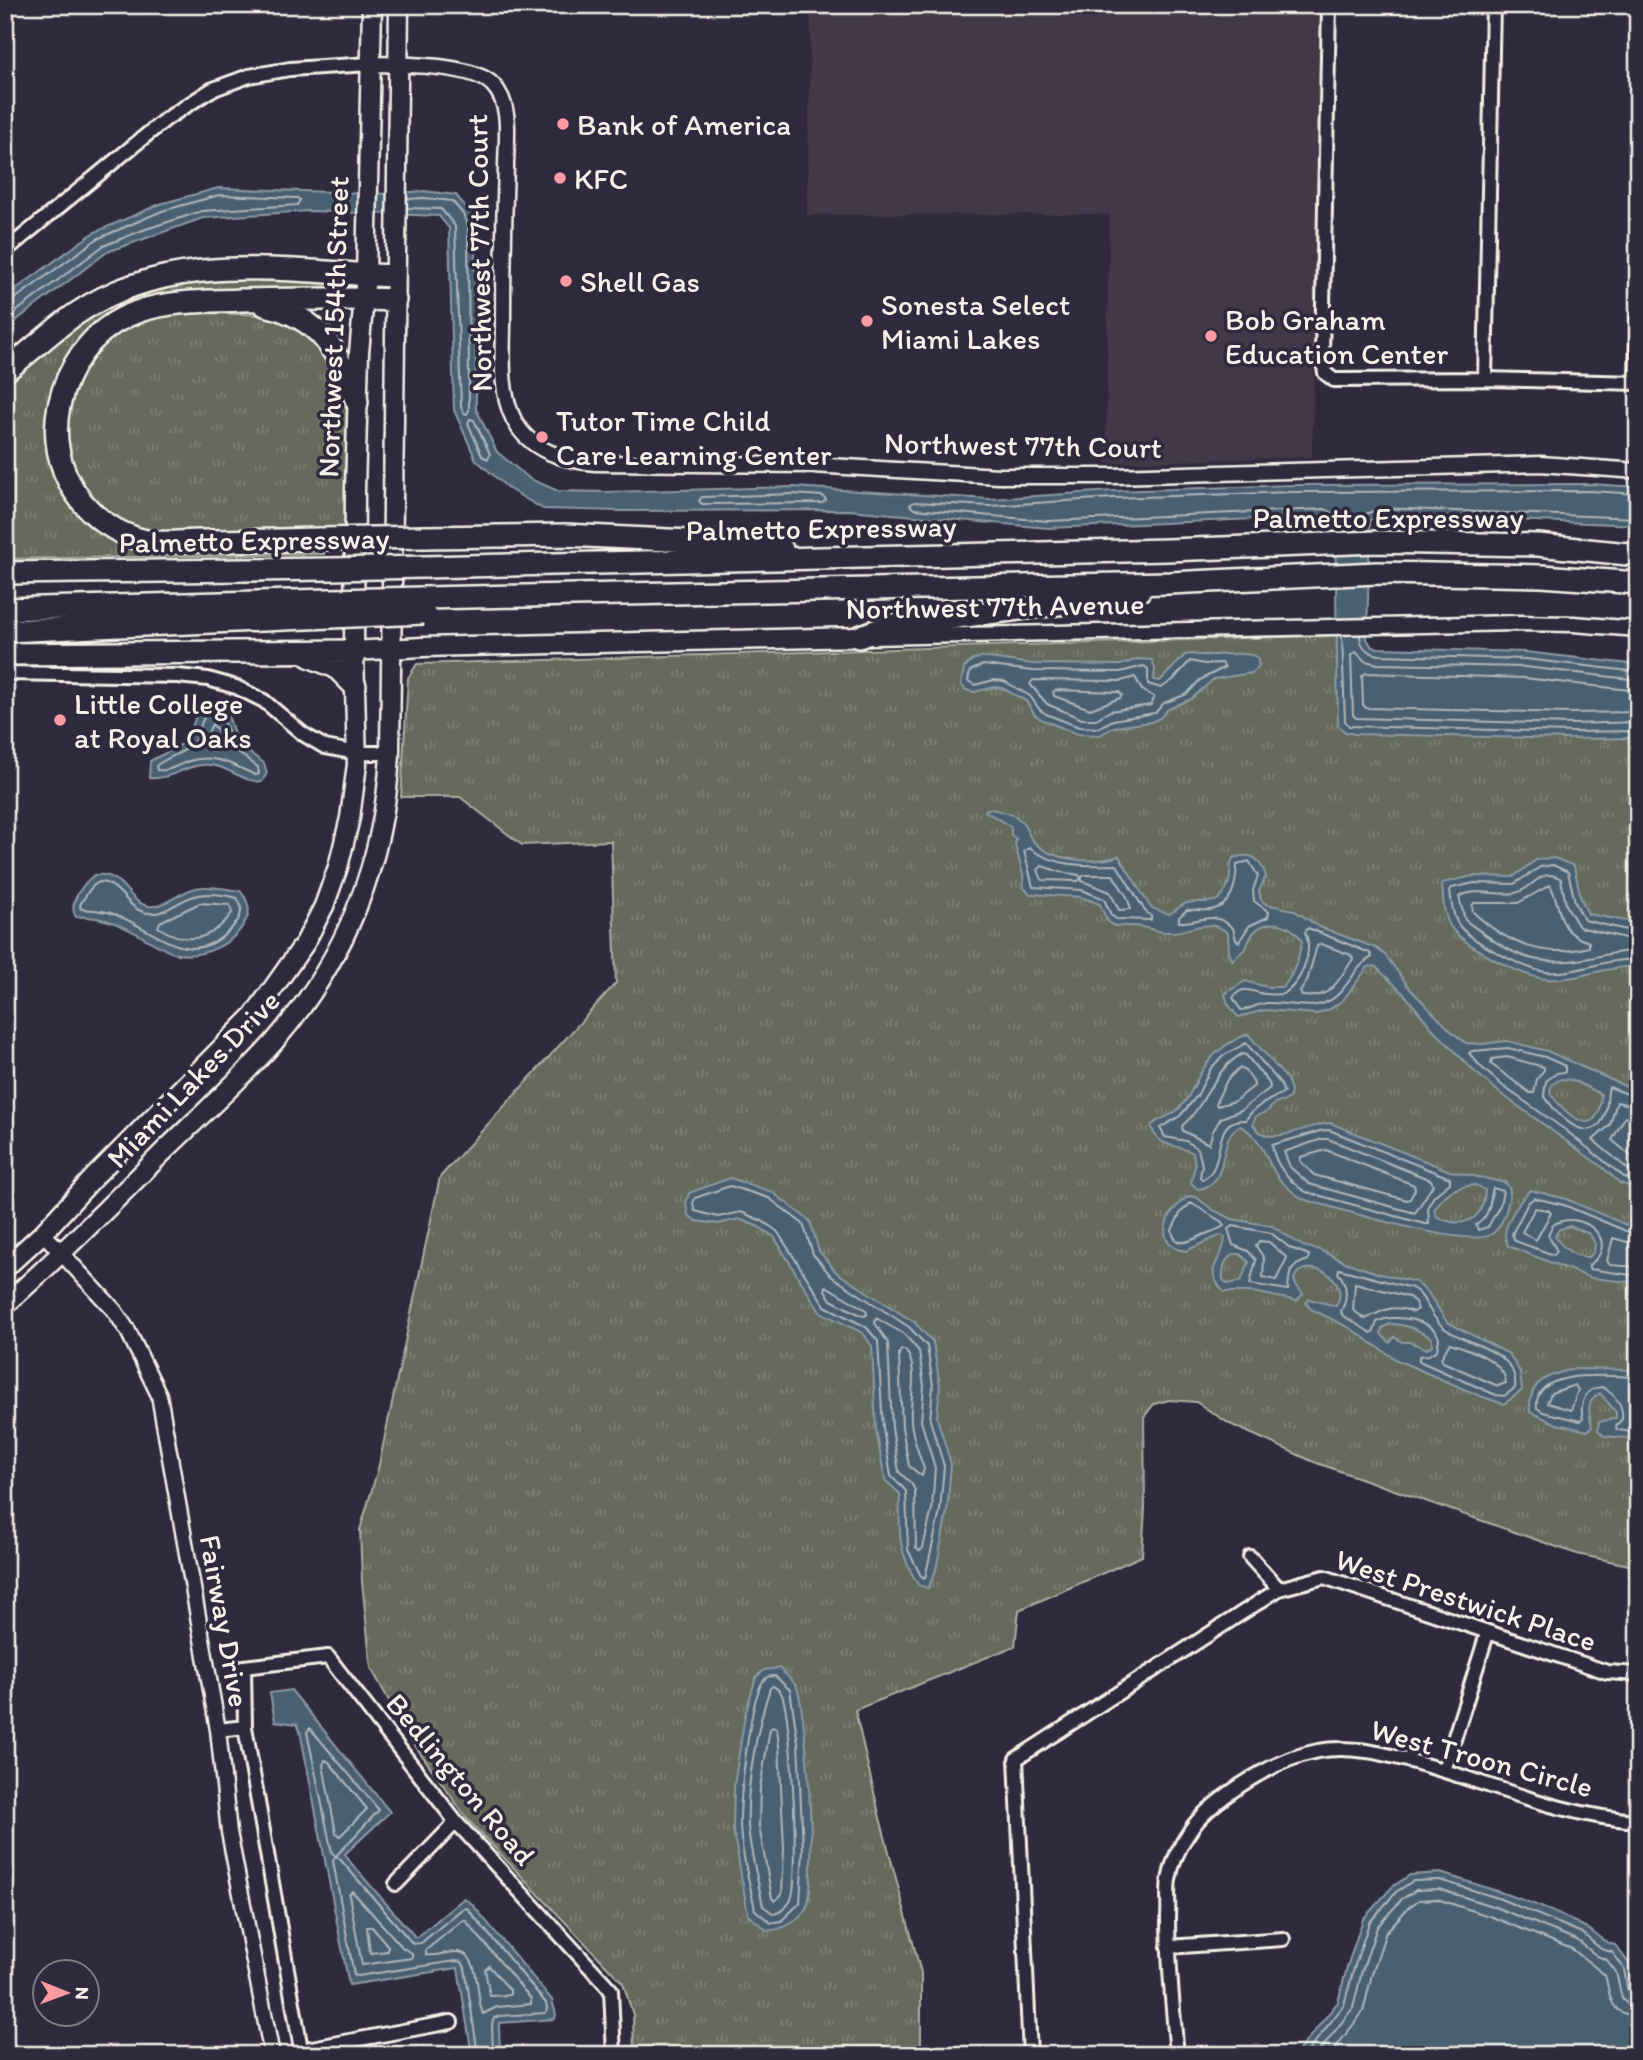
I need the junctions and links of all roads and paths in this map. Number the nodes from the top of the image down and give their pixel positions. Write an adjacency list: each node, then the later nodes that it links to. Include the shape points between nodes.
1 (372, 5): 5 (main road, Northwest 154th Street)
2 (399, 5): 6 (main road, Northwest 154th Street)
3 (1329, 5): 15 (street, via 1325,373 1334,380)
4 (1493, 5): 15 (street)
5 (370, 64): 6 (street, Northwest 77th Court); 7 (street, Northwest 77th Court, via 289,69 249,76 211,90 166,119); 8 (main road, Northwest 154th Street)
6 (398, 65): 9 (main road, Northwest 154th Street); 18 (street, Northwest 77th Court, via 476,73 494,86 505,108 503,333 507,398 514,420 526,436 561,458 595,463 813,465 999,476 1540,464)
7 (5, 251)
8 (366, 275): 9 (highway); 10 (main road, Northwest 154th Street); 14 (highway, via 243,268 159,278 116,292 76,313)
9 (394, 276): 12 (main road, Northwest 154th Street)
10 (363, 299): 11 (highway); 12 (highway); 17 (main road, Northwest 154th Street)
11 (246, 300): 17 (highway, via 289,311 313,326 338,357); 20 (highway, bridge, via 154,307 125,317 100,333 79,355 63,387 55,423 59,459 70,487 93,515 120,532 148,541 565,535 752,544)
12 (395, 300): 29 (main road, Northwest 154th Street)
13 (1638, 316): 16 (street)
14 (5, 371)
15 (1485, 379): 16 (street)
16 (1637, 383)
17 (357, 402): 30 (main road, Northwest 154th Street)
18 (1638, 471)
19 (1638, 555): 20 (highway, Palmetto Expressway, via 1538,545 1376,542)
20 (832, 558): 21 (highway, Palmetto Expressway, bridge)
21 (5, 573)
22 (1169, 583): 23 (highway, Palmetto Expressway, via 1377,573); 25 (highway, Palmetto Expressway, bridge, via 657,593); 28 (highway, via 1119,596 888,626)
23 (1638, 583)
24 (5, 608): 25 (highway, Palmetto Expressway)
25 (330, 609): 27 (highway)
26 (1638, 629): 28 (street, Northwest 77th Avenue, via 1573,624 1380,625)
27 (5, 631)
28 (859, 637): 29 (main road, Northwest 77th Avenue)
29 (391, 649): 30 (main road, Northwest 77th Avenue); 36 (main road, Miami Lakes Drive)
30 (354, 651): 31 (highway); 34 (main road, Miami Lakes Drive)
31 (301, 652): 32 (highway); 34 (highway, via 336,667)
32 (5, 654)
33 (5, 673): 35 (street, via 208,679 264,701 317,743)
34 (355, 686): 35 (main road, Miami Lakes Drive)
35 (357, 753): 36 (street); 37 (main road, Miami Lakes Drive, via 350,818 338,867 299,954 244,1026)
36 (390, 753): 38 (main road, Miami Lakes Drive, via 385,808 371,870 349,928 319,982 272,1043)
37 (43, 1233): 38 (street, Fairway Drive); 39 (main road, Miami Lakes Drive)
38 (62, 1255): 40 (main road, Miami Lakes Drive); 46 (street, Fairway Drive, via 114,1310 159,1395)
39 (5, 1268)
40 (5, 1305)
41 (1250, 1557): 42 (street)
42 (1279, 1589): 43 (street, West Prestwick Place, via 1324,1577); 57 (street, West Prestwick Place, via 1016,1759)
43 (1487, 1634): 44 (street, West Prestwick Place, via 1607,1672); 47 (street)
44 (1638, 1674)
45 (245, 1727): 46 (street); 49 (street, Bedlington Road, via 244,1667 328,1657); 54 (street, Bedlington Road)
46 (218, 1730): 55 (street, Fairway Drive, via 229,1832)
47 (1444, 1771): 48 (street, West Troon Circle, via 1560,1808); 52 (street, West Troon Circle, via 1363,1750 1320,1750 1260,1773 1233,1790 1191,1829 1176,1857 1169,1881)
48 (1638, 1821)
49 (456, 1822): 50 (street); 56 (street, Bedlington Road, via 611,1990)
50 (396, 1884)
51 (1283, 1939): 52 (street)
52 (1168, 1947): 58 (street, West Troon Circle)
53 (451, 2022): 54 (street)
54 (301, 2052)
55 (272, 2055)
56 (614, 2055)
57 (1030, 2055)
58 (1177, 2055)

